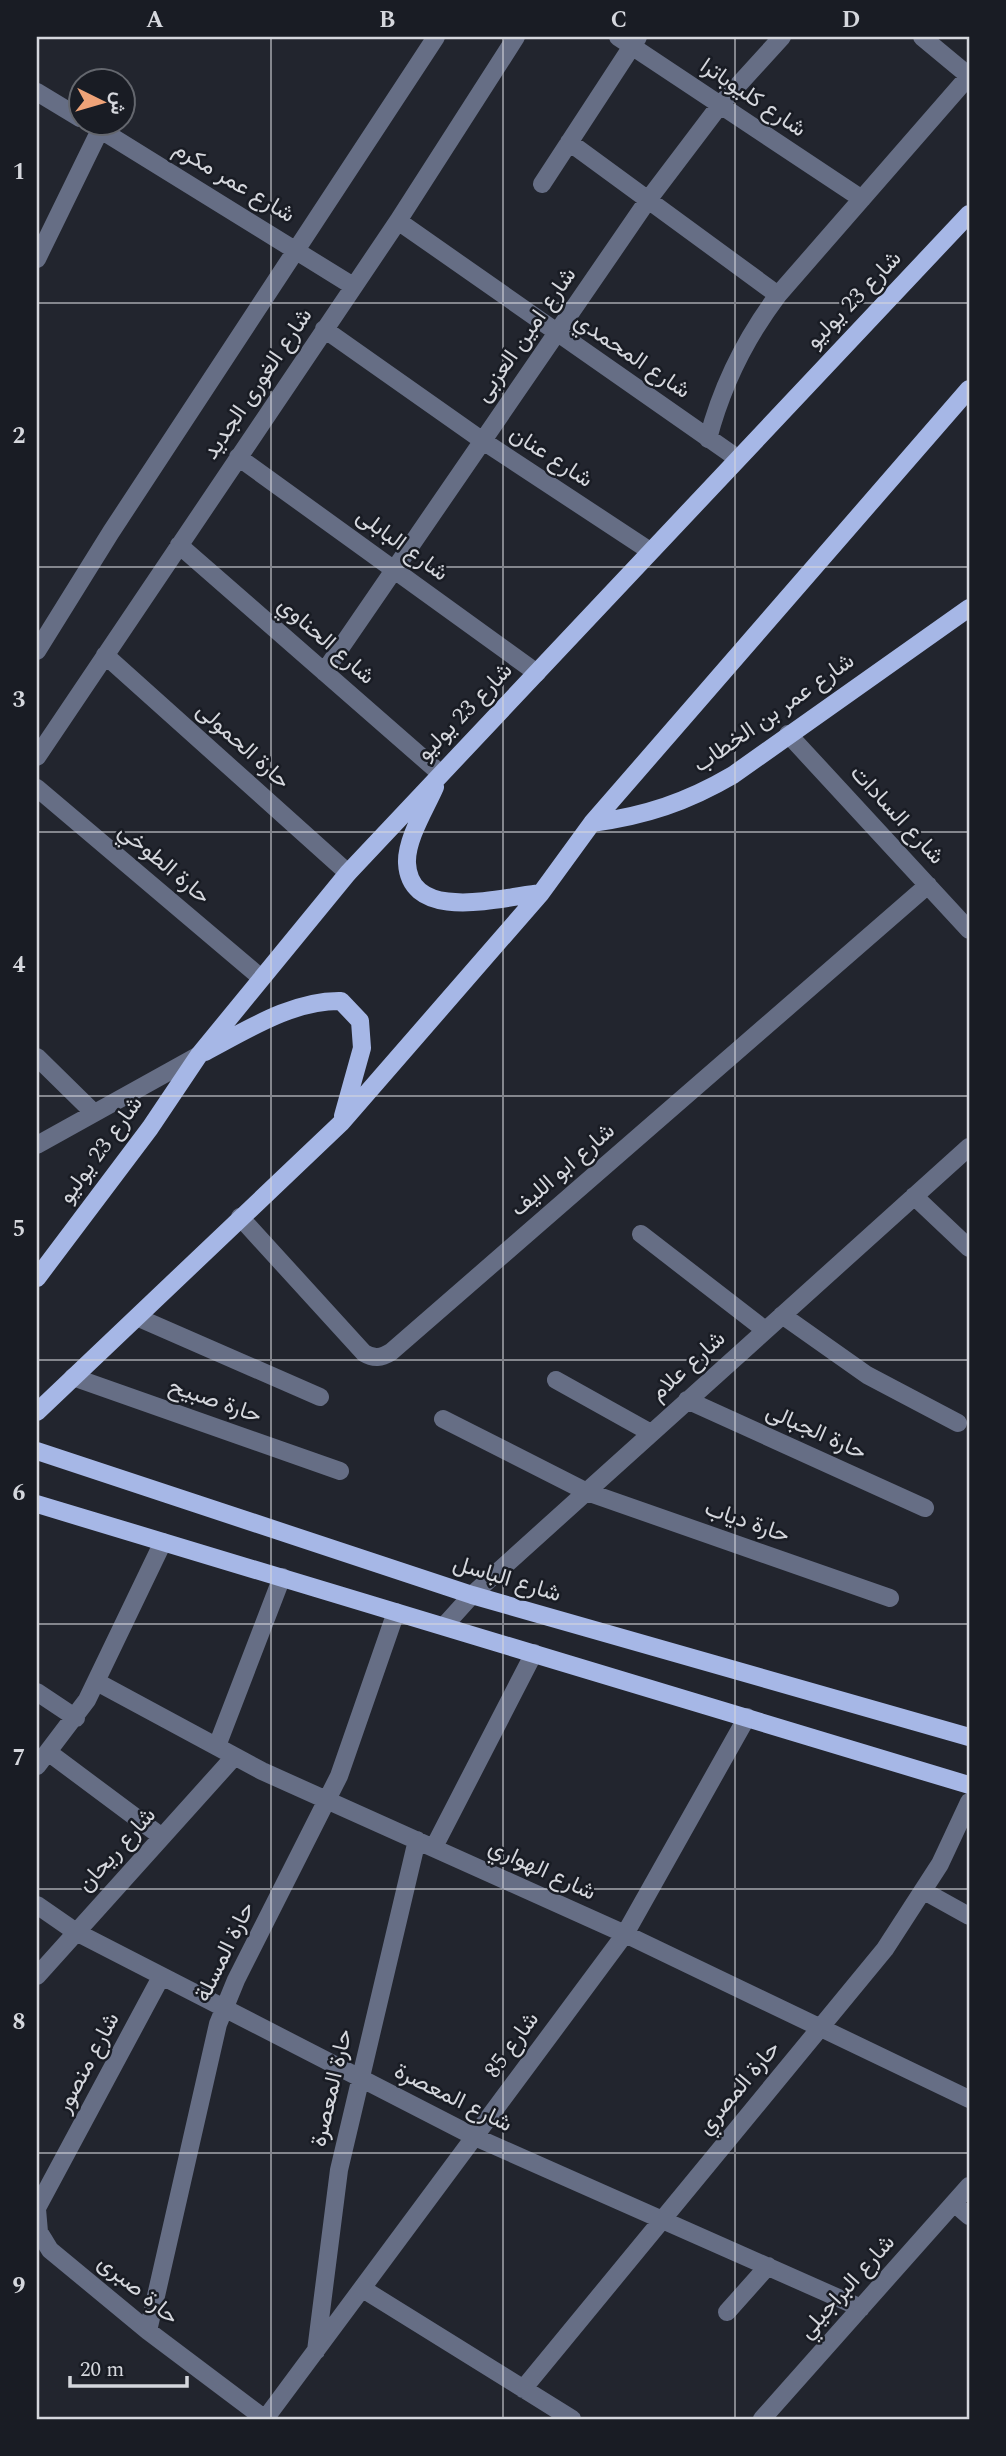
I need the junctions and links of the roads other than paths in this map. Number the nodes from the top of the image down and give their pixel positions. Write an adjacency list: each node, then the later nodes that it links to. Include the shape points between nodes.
1 (436, 37): 18 (street, شارع الغورى الجديد)
2 (516, 37): 17 (street, شارع الغورى الجديد)
3 (782, 37): 8 (street, شارع امين العزبى)
4 (922, 37): 6 (street)
5 (630, 40): 8 (street, شارع كليوباترا); 12 (street)
6 (969, 76): 14 (street)
7 (37, 92): 9 (street)
8 (720, 105): 14 (street, شارع كليوباترا); 15 (street, شارع امين العزبى)
9 (66, 110)
10 (90, 136): 19 (street)
11 (111, 136): 18 (street, شارع عمر مكرم)
12 (569, 142): 13 (street); 15 (street)
13 (542, 184)
14 (862, 199): 21 (street)
15 (649, 200): 21 (street); 23 (street, شارع امين العزبى)
16 (969, 214): 28 (main road, شارع 23 يوليو)
17 (398, 221): 20 (street, شارع الغورى الجديد); 23 (street, شارع المحمدي)
18 (297, 249): 20 (street, شارع عمر مكرم); 33 (street, شارع الغورى الجديد)
19 (37, 259)
20 (353, 286): 22 (street, شارع الغورى الجديد)
21 (778, 295): 25 (street, via 742,349)
22 (324, 329): 26 (street, شارع عنان); 27 (street, شارع الغورى الجديد)
23 (556, 334): 25 (street, شارع المحمدي); 26 (street, شارع امين العزبى)
24 (969, 389): 41 (main road)
25 (708, 439): 28 (street, شارع المحمدي)
26 (483, 441): 30 (street, شارع عنان); 31 (street, شارع امين العزبى)
27 (238, 457): 29 (street, شارع الغورى الجديد); 31 (street, شارع البابلى)
28 (737, 458): 30 (main road, شارع 23 يوليو)
29 (179, 545): 34 (street, شارع الغورى الجديد); 35 (street, شارع الحناوي)
30 (650, 551): 36 (main road, شارع 23 يوليو)
31 (394, 570): 35 (street, شارع امين العزبى); 36 (street, شارع البابلى)
32 (969, 608): 37 (main road, شارع عمر بن الخطاب)
33 (37, 651)
34 (105, 655): 38 (street, شارع الغورى الجديد); 42 (street, حارة الحمولى)
35 (324, 672): 39 (street, شارع الحناوي)
36 (537, 673): 39 (main road, شارع 23 يوليو)
37 (788, 734): 41 (main road, شارع عمر بن الخطاب, via 693,798 652,813); 43 (street, شارع السادات)
38 (37, 757)
39 (440, 774): 42 (main road, شارع 23 يوليو); 44 (main road, via 407,862 411,880 422,894 439,902 458,902)
40 (37, 788): 46 (street, حارة الطوخي)
41 (592, 823): 44 (main road)
42 (348, 873): 46 (main road, شارع 23 يوليو)
43 (928, 885): 45 (street, شارع السادات); 54 (street, شارع ابو الليف, via 382,1357 364,1353)
44 (541, 893): 50 (main road)
45 (966, 920)
46 (260, 977): 47 (main road, شارع 23 يوليو)
47 (199, 1055): 49 (street); 50 (main road, via 318,1000 341,1001 360,1021 362,1048); 57 (main road, شارع 23 يوليو)
48 (37, 1057): 49 (street)
49 (93, 1112): 51 (street)
50 (341, 1123): 54 (main road)
51 (37, 1145)
52 (969, 1147): 53 (street, شارع علام)
53 (914, 1196): 56 (street); 58 (street, شارع علام)
54 (240, 1217): 59 (main road)
55 (642, 1234): 60 (street)
56 (969, 1248)
57 (37, 1278)
58 (782, 1315): 60 (street, شارع علام); 67 (street, via 866,1375)
59 (139, 1318): 61 (main road); 63 (street)
60 (765, 1330): 64 (street, شارع علام)
61 (74, 1377): 65 (main road); 70 (street, حارة صبيح)
62 (556, 1380): 68 (street)
63 (320, 1397)
64 (687, 1401): 68 (street, شارع علام); 73 (street, حارة الجبالى)
65 (37, 1412)
66 (443, 1419): 71 (street, حارة دياب)
67 (958, 1423)
68 (652, 1433): 71 (street, شارع علام)
69 (37, 1451): 76 (main road, شارع الباسل)
70 (340, 1471)
71 (587, 1492): 76 (street, شارع علام); 77 (street, حارة دياب)
72 (37, 1504): 74 (main road)
73 (925, 1508)
74 (163, 1542): 75 (main road); 81 (street)
75 (282, 1577): 78 (main road); 86 (street)
76 (472, 1595): 79 (street, شارع علام); 85 (main road, شارع الباسل)
77 (890, 1598)
78 (396, 1612): 79 (main road); 90 (street, حارة المسلة)
79 (443, 1626): 80 (main road)
80 (534, 1653): 83 (main road); 93 (street, حارة المعصرة)
81 (97, 1682): 84 (street); 86 (street, شارع الهواري)
82 (37, 1692): 84 (street)
83 (747, 1717): 89 (main road); 98 (street, شارع 85)
84 (76, 1718): 88 (street)
85 (969, 1737)
86 (216, 1746): 87 (street, شارع الهواري)
87 (234, 1757): 90 (street, شارع الهواري); 92 (street, شارع ريحان)
88 (43, 1759): 92 (street)
89 (969, 1785)
90 (328, 1801): 93 (street, شارع الهواري); 101 (street, حارة المسلة)
91 (969, 1802): 94 (street, حارة المصري)
92 (162, 1837): 97 (street, شارع ريحان)
93 (426, 1844): 98 (street, شارع الهواري); 103 (street, حارة المعصرة)
94 (924, 1891): 96 (street); 102 (street, حارة المصري, via 885,1949)
95 (37, 1905): 97 (street, شارع المعصرة)
96 (969, 1916)
97 (76, 1932): 99 (street, شارع ريحان); 100 (street, شارع المعصرة)
98 (625, 1934): 102 (street, شارع الهواري); 105 (street, شارع 85)
99 (37, 1976)
100 (161, 1977): 101 (street, شارع المعصرة); 108 (street, شارع منصور)
101 (223, 2009): 103 (street, شارع المعصرة); 115 (street, حارة المسلة)
102 (821, 2028): 104 (street, شارع الهواري); 110 (street, حارة المصري)
103 (358, 2080): 105 (street, شارع المعصرة); 116 (street, حارة المعصرة, via 339,2170)
104 (969, 2099)
105 (475, 2137): 110 (street, شارع المعصرة); 112 (street, شارع 85)
106 (969, 2186): 107 (street, شارع البراجيلي)
107 (954, 2203): 109 (street); 113 (street, شارع البراجيلي)
108 (37, 2208): 115 (street, حارة صبرى, via 39,2232 50,2250)
109 (969, 2216)
110 (663, 2219): 111 (street, شارع المعصرة); 117 (street, حارة المصري)
111 (768, 2266): 113 (street, شارع المعصرة); 114 (street)
112 (363, 2289): 116 (street, شارع 85); 117 (street)
113 (861, 2308): 120 (street, شارع البراجيلي)
114 (727, 2312)
115 (148, 2331): 118 (street, حارة صبرى)
116 (316, 2351): 118 (street, شارع 85)
117 (523, 2389): 119 (street)
118 (265, 2419)
119 (572, 2419)
120 (762, 2419)

